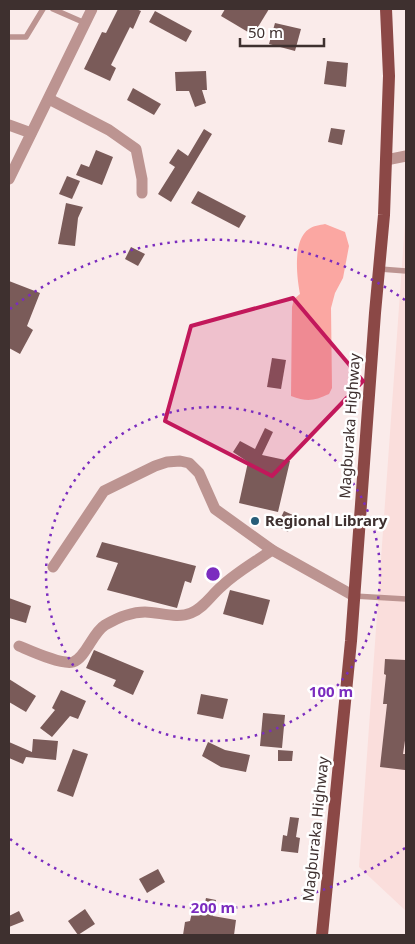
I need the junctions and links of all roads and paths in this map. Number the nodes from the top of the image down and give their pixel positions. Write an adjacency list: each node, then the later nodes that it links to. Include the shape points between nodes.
1 (43, 9): 6 (lane, via 26,37)
2 (53, 9): 5 (lane)
3 (92, 9): 5 (street)
4 (386, 9): 11 (main road, Magburaka Highway, via 390,76)
5 (84, 23): 7 (street)
6 (9, 37)
7 (49, 99): 9 (street); 13 (street, via 109,130 136,149)
8 (9, 125): 9 (street)
9 (31, 132): 12 (street)
10 (406, 156): 11 (street)
11 (386, 160): 14 (main road, Magburaka Highway)
12 (9, 179)
13 (142, 193)
14 (380, 269): 15 (lane); 18 (main road, Magburaka Highway)
15 (406, 271)
16 (272, 550): 17 (street, via 215,509 205,484 190,463 167,462 104,491); 18 (street); 20 (street, via 235,575 209,601 189,614 130,614 104,626 95,633 80,658 72,662)
17 (53, 567)
18 (354, 596): 19 (lane); 21 (main road, Magburaka Highway)
19 (406, 599)
20 (18, 646)
21 (322, 935)

